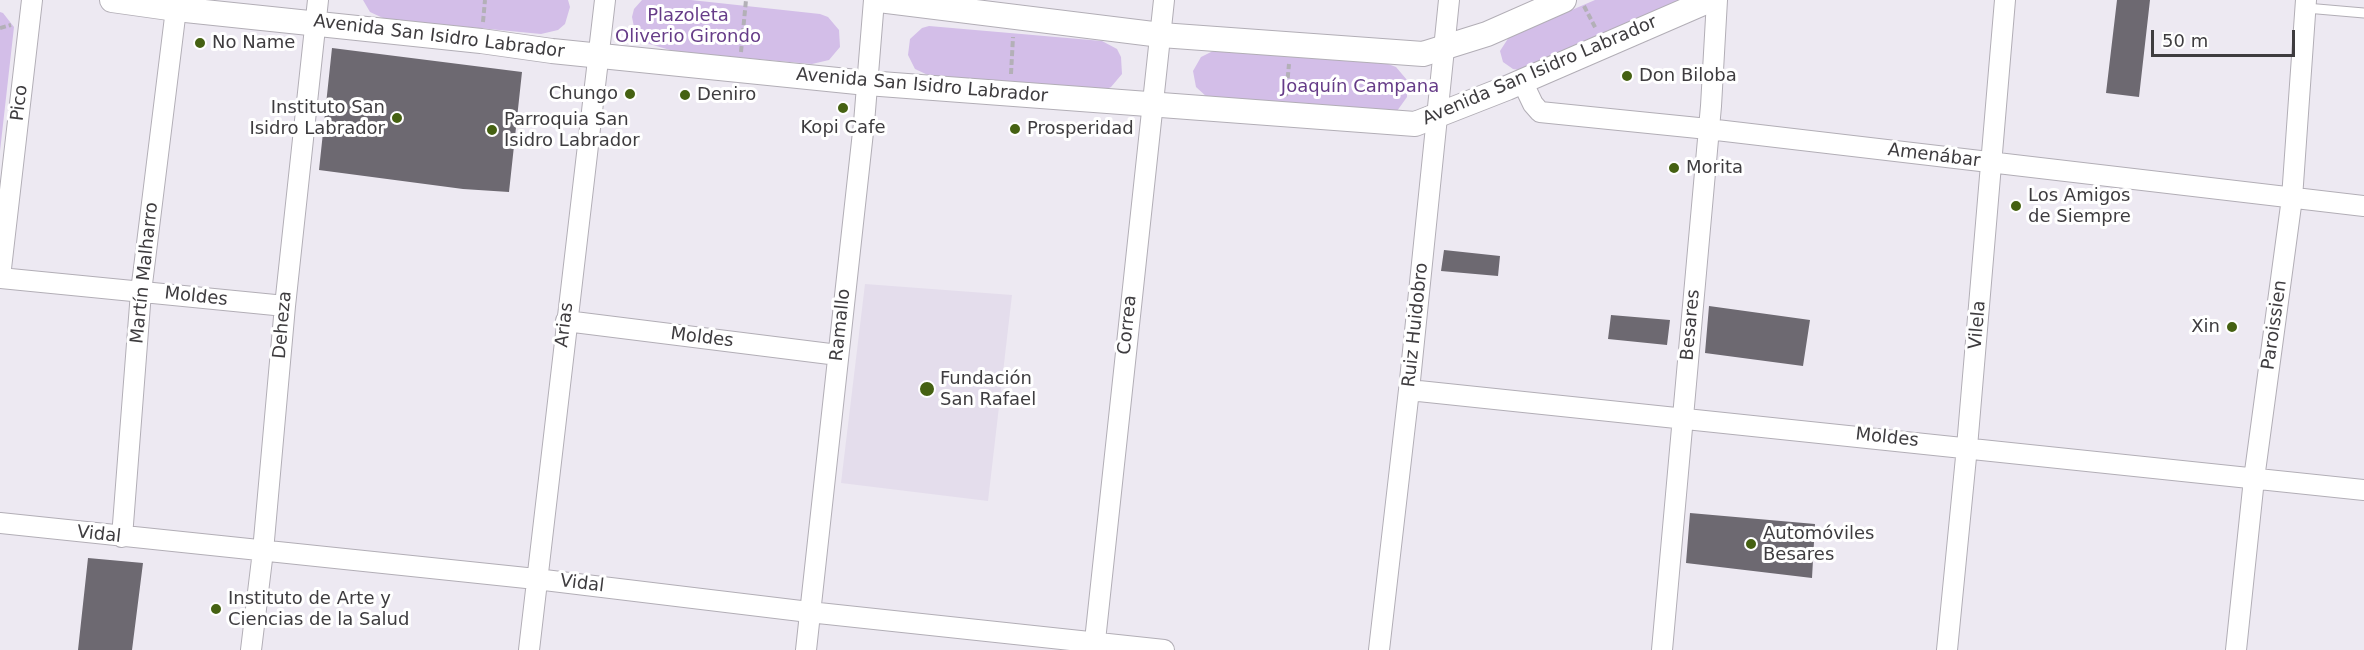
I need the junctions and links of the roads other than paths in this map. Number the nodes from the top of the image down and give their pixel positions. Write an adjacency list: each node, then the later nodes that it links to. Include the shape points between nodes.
1 (32, 0): 27 (street, Pico)
2 (112, 0): 13 (street, Avenida San Isidro Labrador)
3 (605, 0): 18 (street, Arias)
4 (874, 0): 20 (street, Ramallo)
5 (879, 0): 16 (street)
6 (1164, 0): 16 (street, Correa)
7 (1449, 0): 17 (street, Ruiz Huidobro)
8 (1564, 0): 17 (street)
9 (1710, 0): 19 (street, Avenida San Isidro Labrador)
10 (1717, 0): 23 (street, Besares)
11 (2005, 0): 24 (street, Vilela)
12 (2306, 4): 15 (lane); 25 (street, Paroissien)
13 (176, 9): 14 (street, Avenida San Isidro Labrador); 28 (street, Martín Malharro)
14 (317, 11): 18 (street, Avenida San Isidro Labrador); 29 (street, Deheza)
15 (2364, 13)
16 (1161, 35): 17 (street, via 1424,54); 21 (street, Correa)
17 (1444, 49): 22 (street, Ruiz Huidobro)
18 (600, 56): 20 (street, Avenida San Isidro Labrador); 30 (street, Arias)
19 (1522, 81): 22 (street, Avenida San Isidro Labrador); 23 (street, Amenábar, via 1540,112)
20 (867, 83): 21 (street, Avenida San Isidro Labrador); 31 (street, Ramallo)
21 (1151, 105): 22 (street, Avenida San Isidro Labrador, via 1415,124); 42 (street, Correa)
22 (1438, 115): 32 (street, Ruiz Huidobro)
23 (1708, 129): 24 (street, Amenábar); 33 (street, Besares)
24 (1991, 163): 25 (street, Amenábar); 34 (street, Vilela)
25 (2292, 198): 26 (street, Amenábar); 35 (street, Paroissien)
26 (2364, 206)
27 (0, 278): 28 (street, Moldes)
28 (141, 292): 29 (street, Moldes); 38 (street, Martín Malharro)
29 (285, 306): 39 (street, Deheza)
30 (566, 321): 31 (street, Moldes); 40 (street, Arias)
31 (838, 355): 41 (street, Ramallo)
32 (1409, 390): 33 (street, Moldes); 47 (street, Ruiz Huidobro)
33 (1682, 418): 34 (street, Moldes); 48 (street, Besares)
34 (1967, 447): 35 (street, Moldes); 49 (street, Vilela)
35 (2254, 479): 36 (street, Moldes); 50 (street, Paroissien)
36 (2364, 490)
37 (0, 524): 38 (street, Vidal)
38 (122, 537): 39 (street, Vidal)
39 (263, 551): 40 (street, Vidal); 43 (street, Deheza)
40 (536, 579): 41 (street, Vidal); 44 (street, Arias)
41 (809, 612): 42 (street, Vidal); 45 (street, Ramallo)
42 (1094, 646): 46 (street, Vidal)
43 (251, 650)
44 (529, 650)
45 (806, 650)
46 (1164, 650)
47 (1379, 650)
48 (1662, 650)
49 (1947, 650)
50 (2236, 650)

